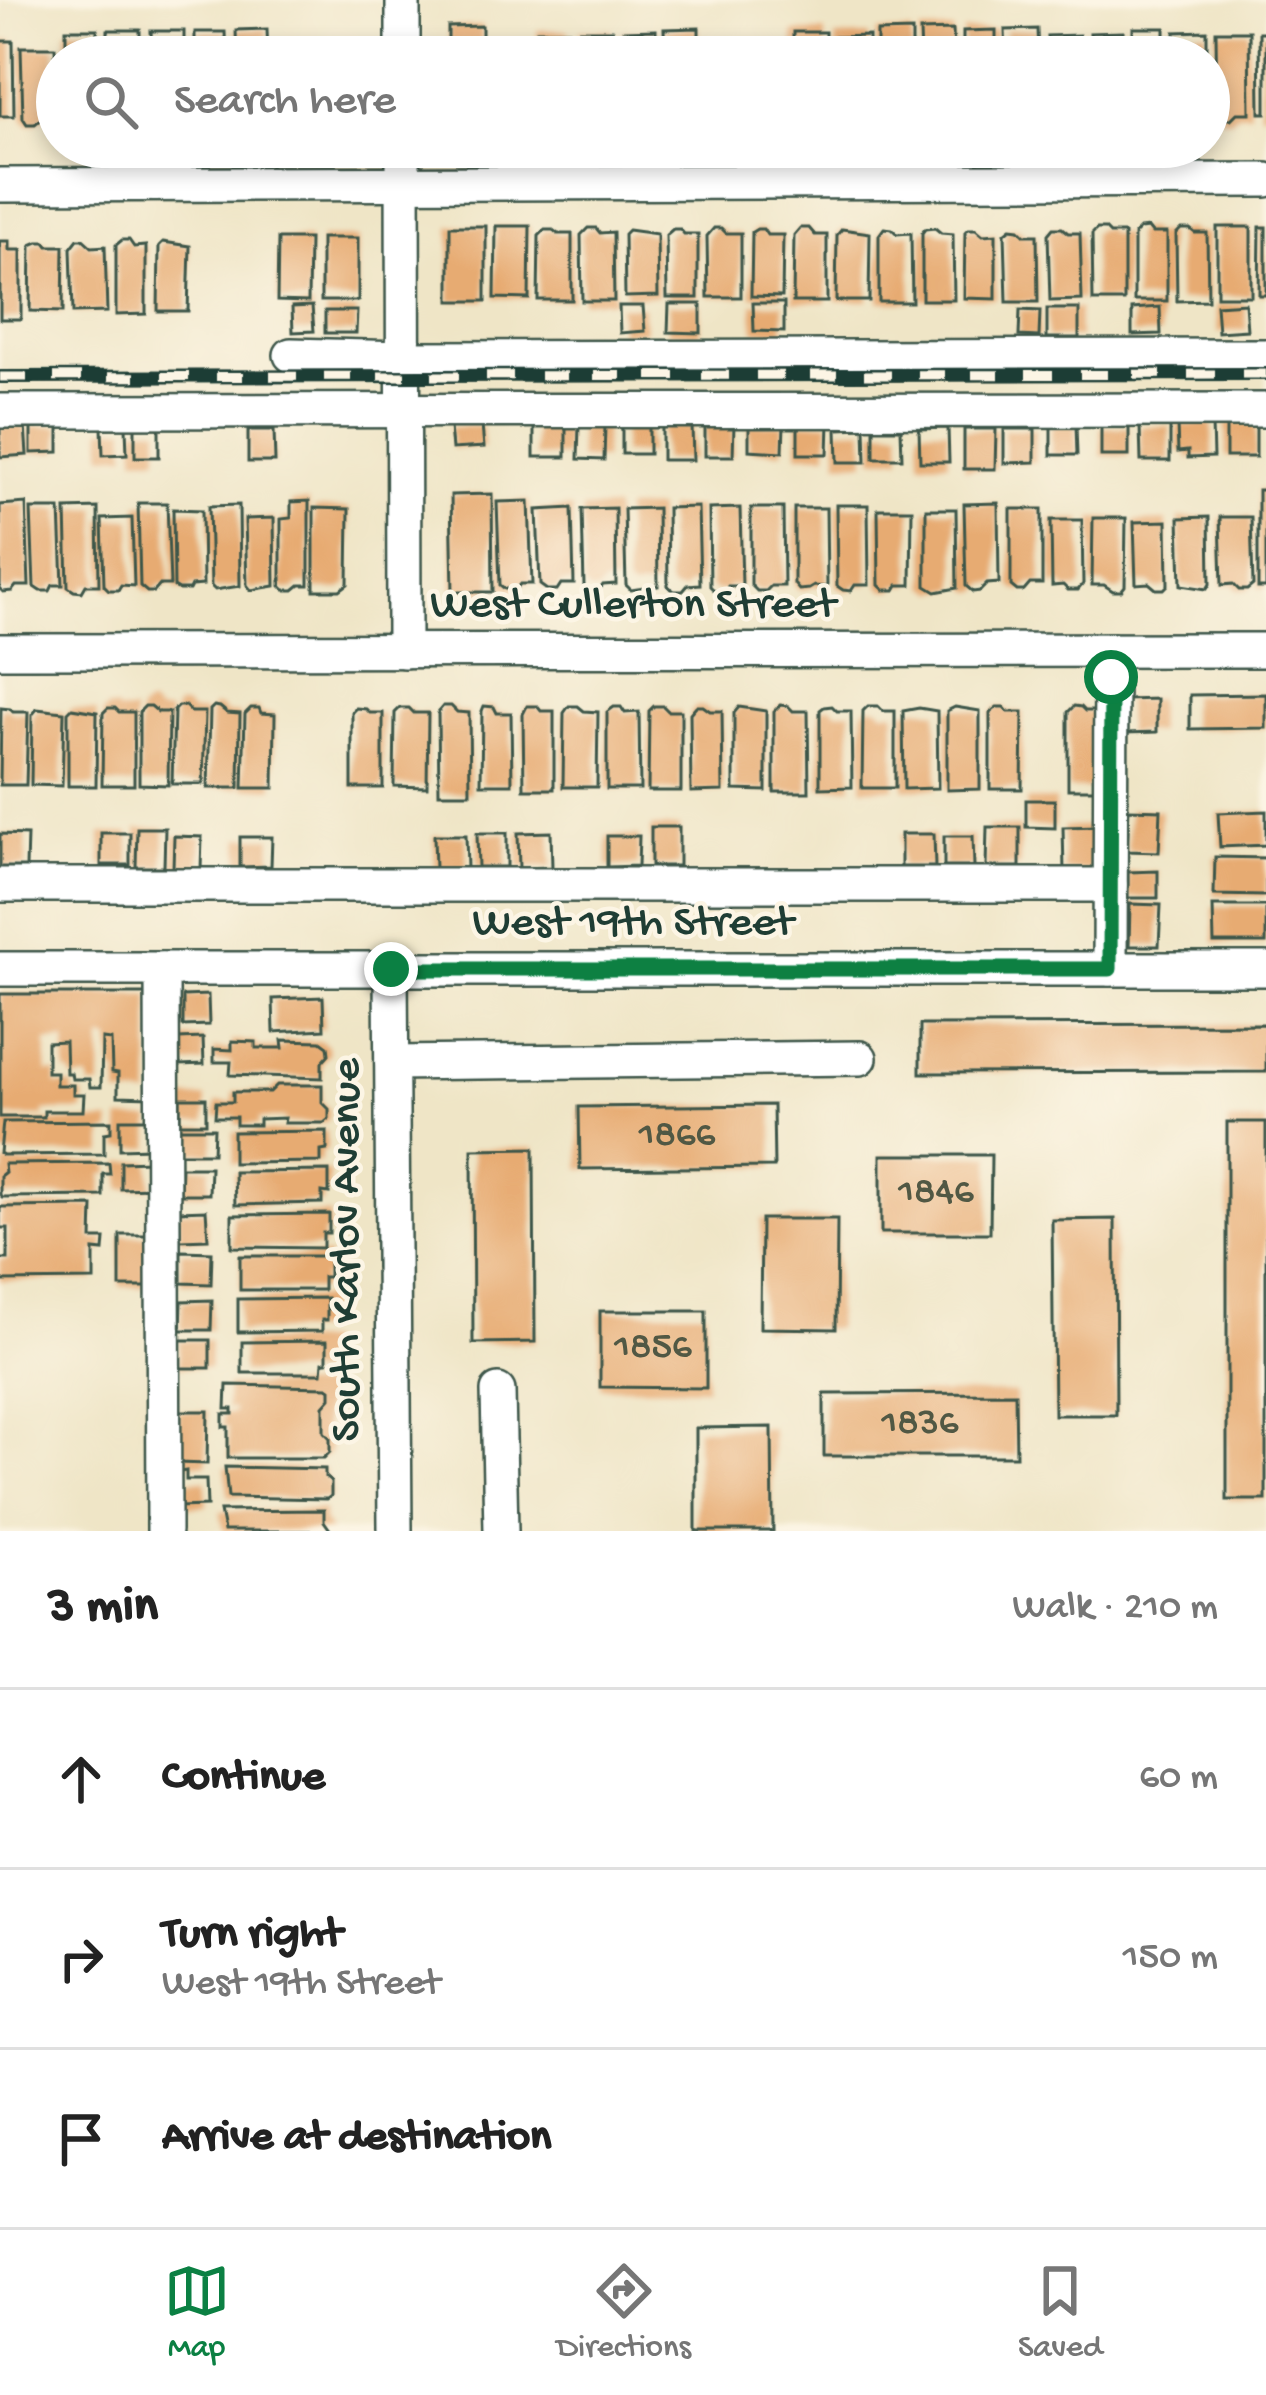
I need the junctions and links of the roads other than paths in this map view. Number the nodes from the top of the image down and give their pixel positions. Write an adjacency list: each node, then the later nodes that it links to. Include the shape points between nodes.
1 (403, 0): 2 (street)
2 (403, 36)
3 (403, 168): 5 (street)
4 (1266, 180): 5 (street)
5 (403, 184): 6 (street); 9 (street)
6 (0, 185)
7 (292, 355): 9 (street)
8 (1266, 356): 9 (street)
9 (404, 358): 12 (street)
10 (1266, 410): 12 (street)
11 (0, 411): 12 (street)
12 (404, 411): 16 (street)
13 (1111, 650): 14 (street, West Cullerton Street); 16 (street, West Cullerton Street); 18 (street)
14 (1266, 650)
15 (0, 651): 16 (street, West Cullerton Street)
16 (404, 651)
17 (0, 885): 18 (street)
18 (1110, 885): 22 (street)
19 (0, 969): 20 (street, West 19th Street)
20 (162, 969): 21 (street, West 19th Street); 27 (street)
21 (391, 969): 22 (street, West 19th Street); 25 (street, South Karlov Avenue)
22 (1110, 969): 23 (street, West 19th Street)
23 (1266, 969)
24 (860, 1058): 25 (street)
25 (392, 1063): 28 (street, South Karlov Avenue)
26 (498, 1391): 29 (street)
27 (164, 1531)
28 (395, 1531)
29 (501, 1531)

